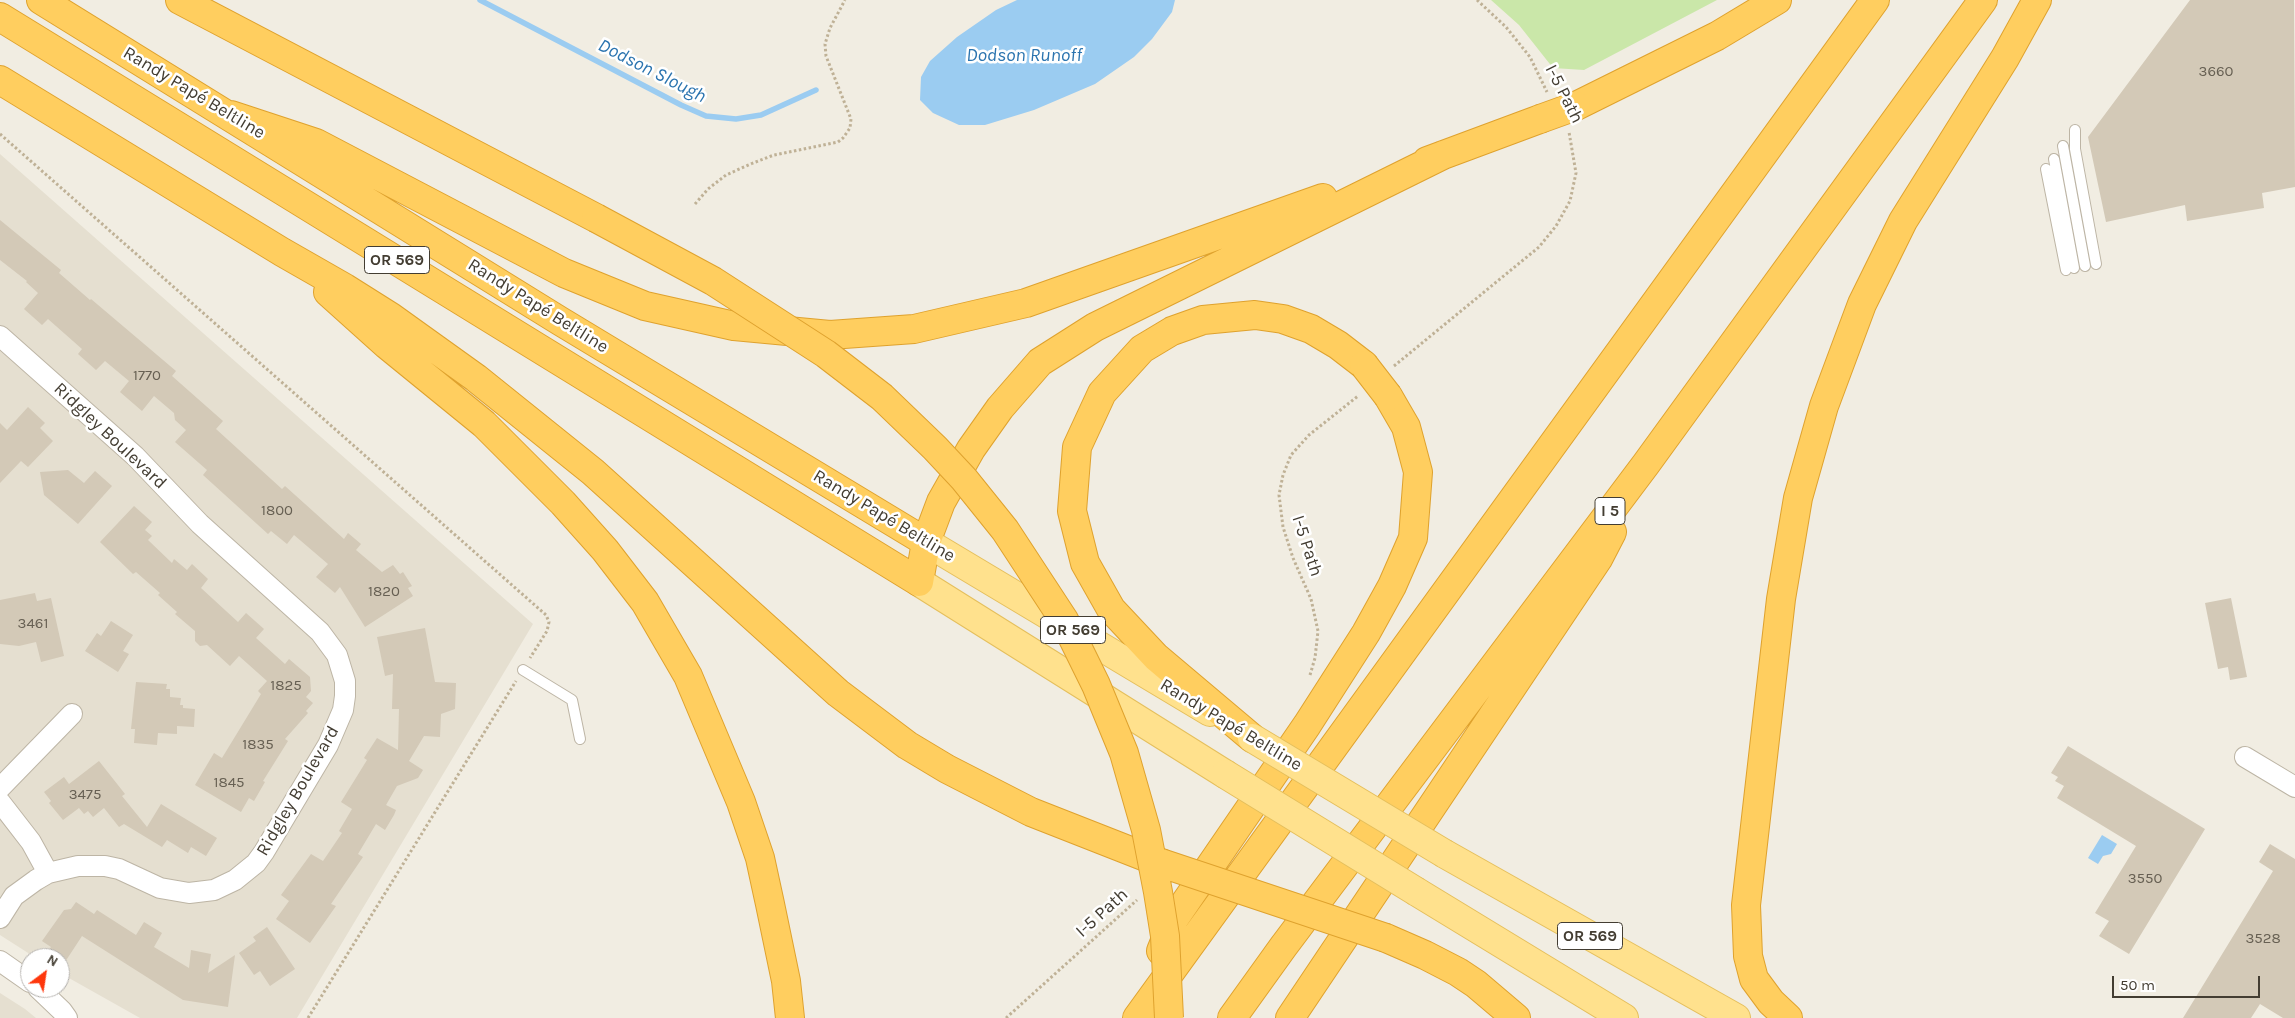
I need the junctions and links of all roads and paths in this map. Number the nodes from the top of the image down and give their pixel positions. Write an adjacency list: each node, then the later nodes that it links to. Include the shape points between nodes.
1 (41, 0): 12 (highway, Randy Papé Beltline / OR 569)
2 (180, 0): 47 (highway, bridge, via 713,281 826,354 882,397 935,448 1005,530 1064,620 1124,753 1146,830 1158,892 1165,936)
3 (846, 0): 19 (path, via 824,44 851,119 850,128 838,142 774,155 726,175)
4 (1477, 0): 11 (path, I-5 Path, via 1506,27 1530,57)
5 (1777, 0): 11 (highway, via 1718,36)
6 (1875, 0): 46 (highway)
7 (1983, 0): 24 (highway, I 5)
8 (2037, 0): 53 (highway, via 2005,58 1903,221 1862,304 1824,406 1798,498 1773,664 1746,905 1748,956 1754,979)
9 (0, 17): 26 (highway, Randy Papé Beltline / OR 569)
10 (0, 80): 20 (highway)
11 (1558, 112): 16 (highway); 22 (path, I-5 Path, via 1570,134 1576,173 1570,201 1556,226 1539,248)
12 (231, 116): 16 (highway, via 316,143 564,273 645,306 734,326 830,335 914,329 1026,303); 25 (highway, Randy Papé Beltline / OR 569, via 560,321)
13 (2075, 130): 15 (lane, via 2091,265)
14 (0, 134): 27 (path, via 546,615 549,622 547,632)
15 (2063, 146)
16 (1443, 155): 25 (highway, via 1095,327 1040,362 1000,408 971,449 941,502)
17 (2054, 159): 18 (lane, via 2070,269)
18 (2046, 170)
19 (696, 204)
20 (282, 252): 44 (highway, via 484,424 563,503 645,602 688,676 741,802 760,858 786,981); 50 (highway, bridge, via 391,317 509,403 593,472 806,666 870,718 947,770 1031,812 1161,863 1425,954 1484,990)
21 (0, 336): 36 (street, Ridgley Boulevard, via 135,456 200,524 320,632 336,655 345,681 343,710 328,745 264,852 236,880 214,890 188,893 160,888 132,873 105,866 78,866)
22 (1392, 367)
23 (1372, 384): 28 (path, I-5 Path, via 1310,436 1291,456 1283,475 1279,495 1283,527 1311,599 1318,631 1315,658); 30 (highway, via 1338,345 1311,329 1282,319 1255,315 1203,320 1172,331 1142,348 1102,392 1077,447 1072,511 1085,563 1111,609 1156,657); 46 (highway, via 1406,427 1418,472 1413,538 1366,633 1174,919)
24 (1646, 464): 48 (highway, I 5); 49 (highway, via 1598,559)
25 (926, 542): 26 (highway); 30 (main road, Randy Papé Beltline / OR 569)
26 (919, 582): 51 (main road, Randy Papé Beltline / OR 569, bridge)
27 (523, 670): 31 (lane, via 572,700); 43 (path)
28 (1307, 684)
29 (72, 714): 34 (street)
30 (1252, 738): 52 (main road, Randy Papé Beltline / OR 569, bridge, via 1445,854)
31 (580, 739)
32 (2245, 757): 33 (street)
33 (2295, 787)
34 (0, 788)
35 (0, 802): 36 (street, via 31,842)
36 (48, 873): 38 (street, Ridgley Boulevard, via 14,896)
37 (1137, 900): 45 (path, I-5 Path)
38 (0, 918)
39 (0, 961): 40 (street)
40 (20, 975)
41 (48, 998): 42 (street)
42 (67, 1018)
43 (308, 1018)
44 (790, 1018)
45 (1006, 1018)
46 (1135, 1018)
47 (1169, 1018)
48 (1232, 1018)
49 (1290, 1018)
50 (1516, 1018)
51 (1624, 1018)
52 (1736, 1018)
53 (1788, 1018)

